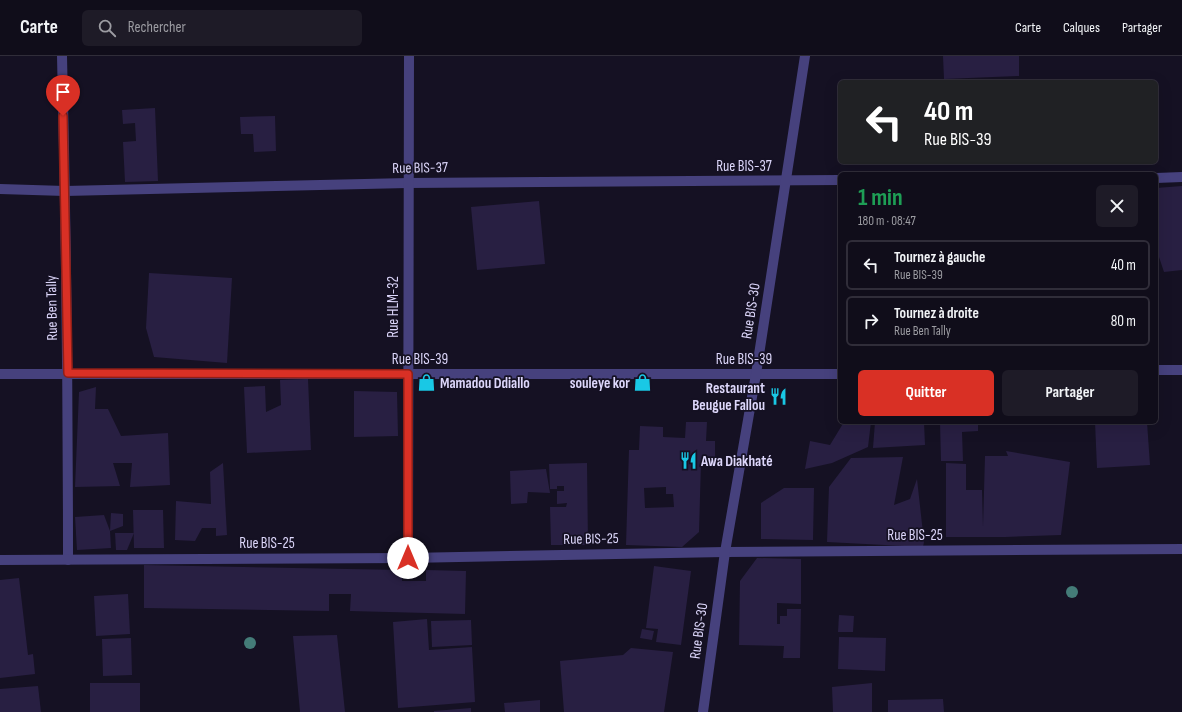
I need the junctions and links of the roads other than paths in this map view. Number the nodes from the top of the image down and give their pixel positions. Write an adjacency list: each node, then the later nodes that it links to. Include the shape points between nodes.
1 (62, 56): 10 (street, Rue Ben Tally)
2 (409, 56): 8 (street, Rue HLM-32)
3 (805, 56): 6 (street, Rue BIS-30)
4 (1158, 178): 5 (street)
5 (1182, 178)
6 (786, 180): 7 (street, Rue BIS-37); 8 (street, Rue BIS-37); 16 (street, Rue BIS-30)
7 (838, 180)
8 (408, 183): 10 (street, Rue BIS-37); 15 (street, Rue HLM-32)
9 (0, 189): 10 (street, Rue BIS-37)
10 (65, 191): 13 (street, Rue Ben Tally)
11 (1158, 370): 12 (street)
12 (1182, 370)
13 (68, 373): 14 (street, Rue BIS-39); 15 (street, Rue BIS-39); 22 (street, Rue Ben Tally)
14 (0, 374)
15 (408, 374): 16 (street, Rue BIS-39); 20 (street, Rue HLM-32)
16 (756, 374): 17 (street, Rue BIS-39); 19 (street, Rue BIS-30)
17 (838, 374)
18 (1182, 549): 19 (street, Rue BIS-25)
19 (725, 552): 20 (street, Rue BIS-25); 23 (street, Rue BIS-30)
20 (408, 558): 22 (street, Rue BIS-25)
21 (0, 560): 22 (street, Rue BIS-25)
22 (68, 560)
23 (703, 712)

